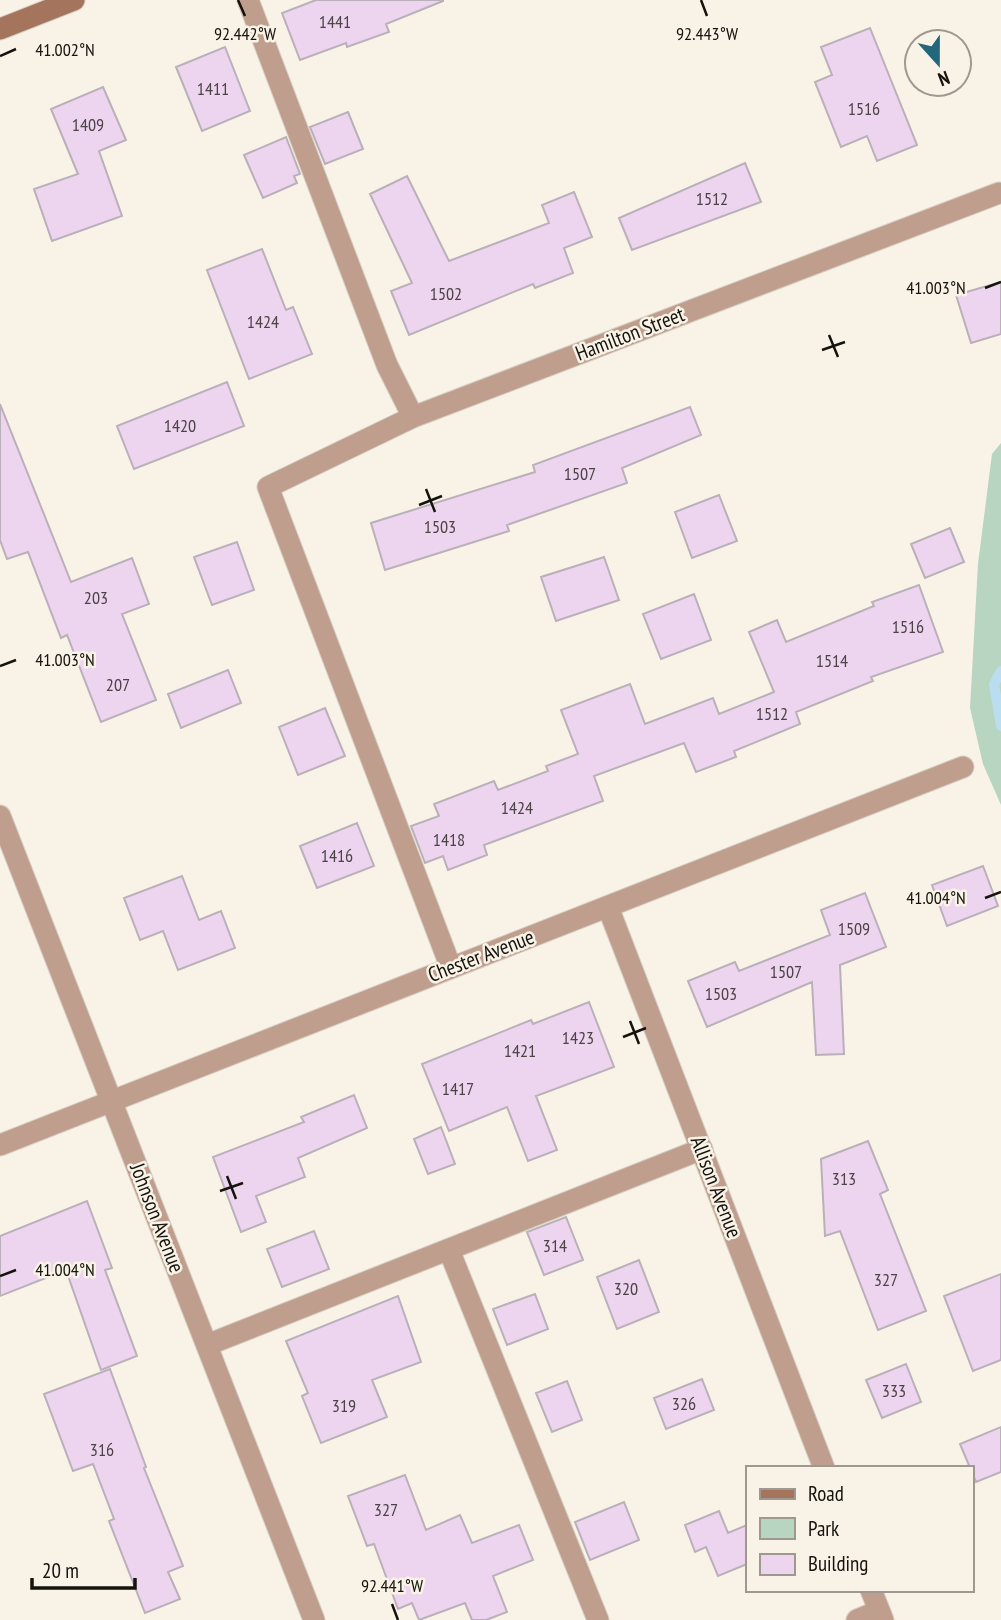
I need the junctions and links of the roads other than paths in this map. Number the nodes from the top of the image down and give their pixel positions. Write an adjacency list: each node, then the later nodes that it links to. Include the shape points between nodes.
1 (74, 0): 3 (main road)
2 (248, 0): 5 (street, via 387,365)
3 (0, 29)
4 (999, 193): 5 (street, Hamilton Street)
5 (413, 417): 9 (street, Hamilton Street, via 268,487)
6 (963, 767): 8 (street, Chester Avenue)
7 (0, 816): 10 (street, Johnson Avenue)
8 (608, 907): 9 (street, Chester Avenue); 12 (street, Allison Avenue)
9 (450, 968): 10 (street, Chester Avenue)
10 (111, 1101): 11 (street, Chester Avenue); 14 (street, Johnson Avenue)
11 (0, 1145)
12 (702, 1149): 13 (street); 15 (street, Allison Avenue)
13 (449, 1250): 14 (street); 19 (street)
14 (207, 1346): 18 (street, Johnson Avenue)
15 (823, 1466)
16 (872, 1592): 17 (street)
17 (881, 1615): 20 (street)
18 (314, 1620)
19 (598, 1620)
20 (857, 1620)

